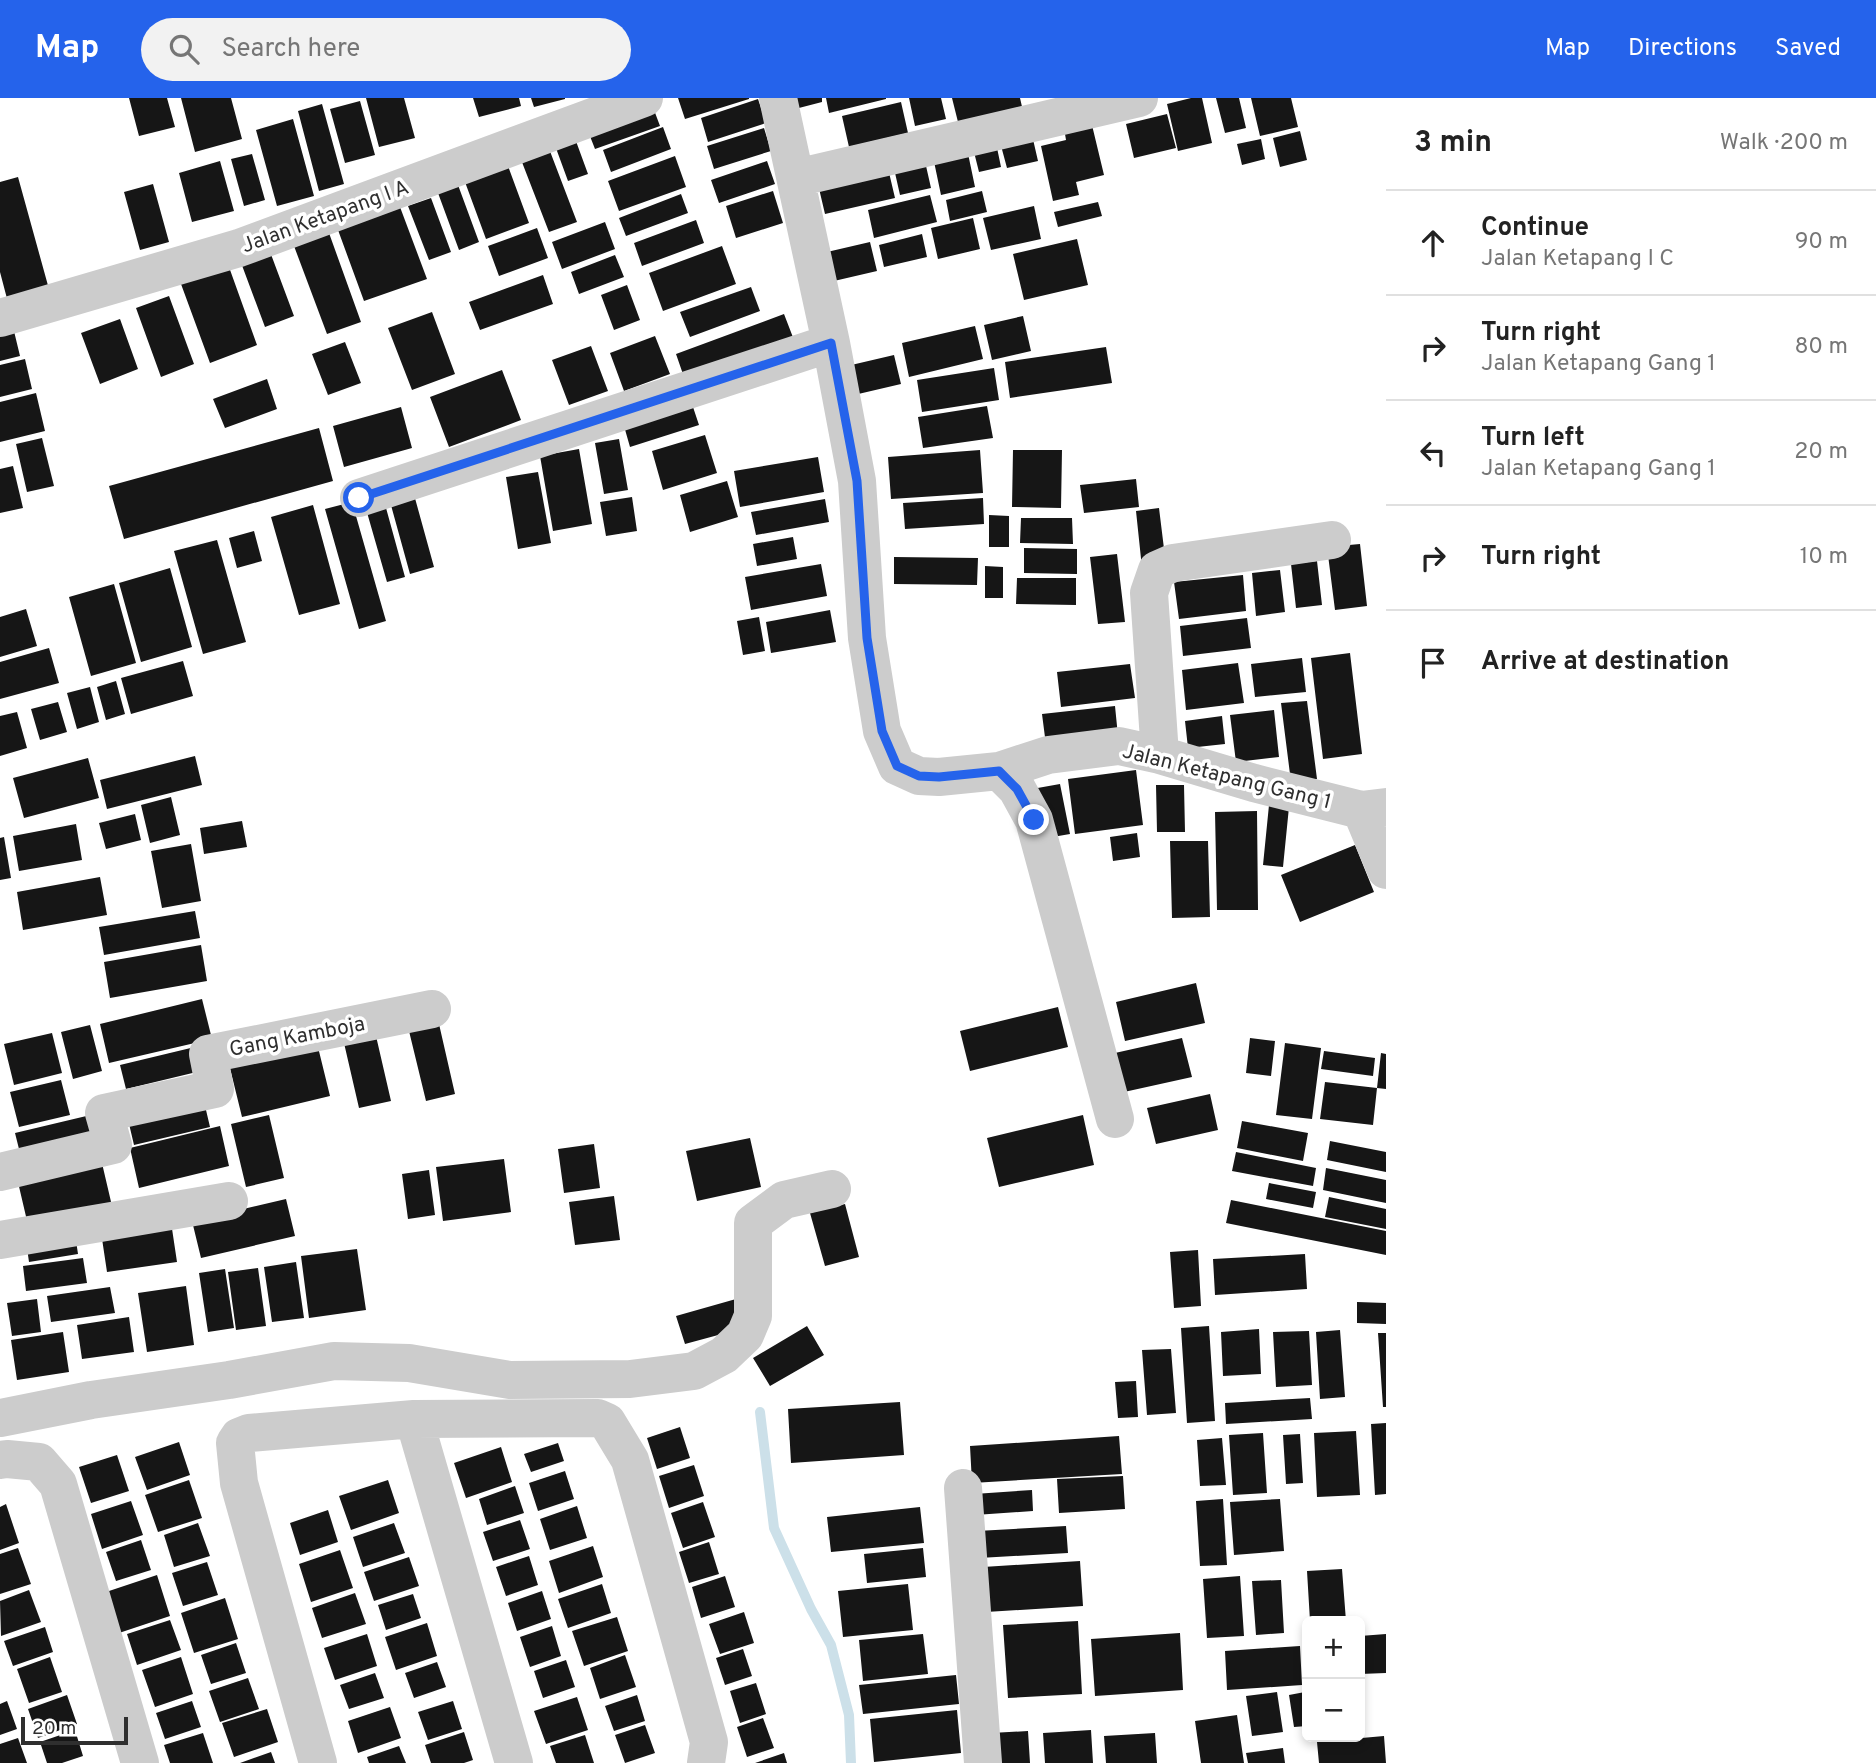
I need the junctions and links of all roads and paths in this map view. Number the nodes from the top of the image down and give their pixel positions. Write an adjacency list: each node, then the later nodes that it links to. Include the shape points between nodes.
1 (644, 98): 5 (street, Jalan Ketapang I A, via 239,248)
2 (778, 98): 4 (street, Jalan Ketapang Gang 1)
3 (1139, 98): 4 (street)
4 (796, 178): 6 (street, Jalan Ketapang Gang 1)
5 (0, 318)
6 (831, 343): 7 (street); 10 (street, Jalan Ketapang Gang 1, via 857,481 867,638 882,731 897,766 919,776)
7 (359, 498)
8 (1332, 540): 9 (street, via 1173,563 1157,570 1149,593)
9 (1160, 755): 10 (street, Jalan Ketapang Gang 1, via 1119,746 1048,755); 11 (street, Jalan Ketapang Gang 1, via 1254,783)
10 (999, 771): 14 (street, via 1017,789 1034,820)
11 (1373, 808): 12 (street)
12 (1386, 870)
13 (432, 1009): 15 (street, Gang Kamboja, via 208,1054 215,1089 104,1112 113,1144)
14 (1115, 1119)
15 (0, 1172)
16 (832, 1189): 19 (street, via 785,1200 753,1223 753,1316 745,1335 709,1363 629,1379 510,1380 409,1363 334,1361)
17 (229, 1201): 18 (street)
18 (0, 1240)
19 (0, 1418)
20 (414, 1419): 24 (street, via 249,1433 235,1443 239,1483); 25 (street); 26 (street, via 597,1418 607,1422 630,1460 709,1742)
21 (0, 1460): 23 (street, via 39,1462 58,1484)
22 (963, 1488): 27 (street)
23 (140, 1763)
24 (318, 1763)
25 (514, 1763)
26 (706, 1763)
27 (983, 1763)

